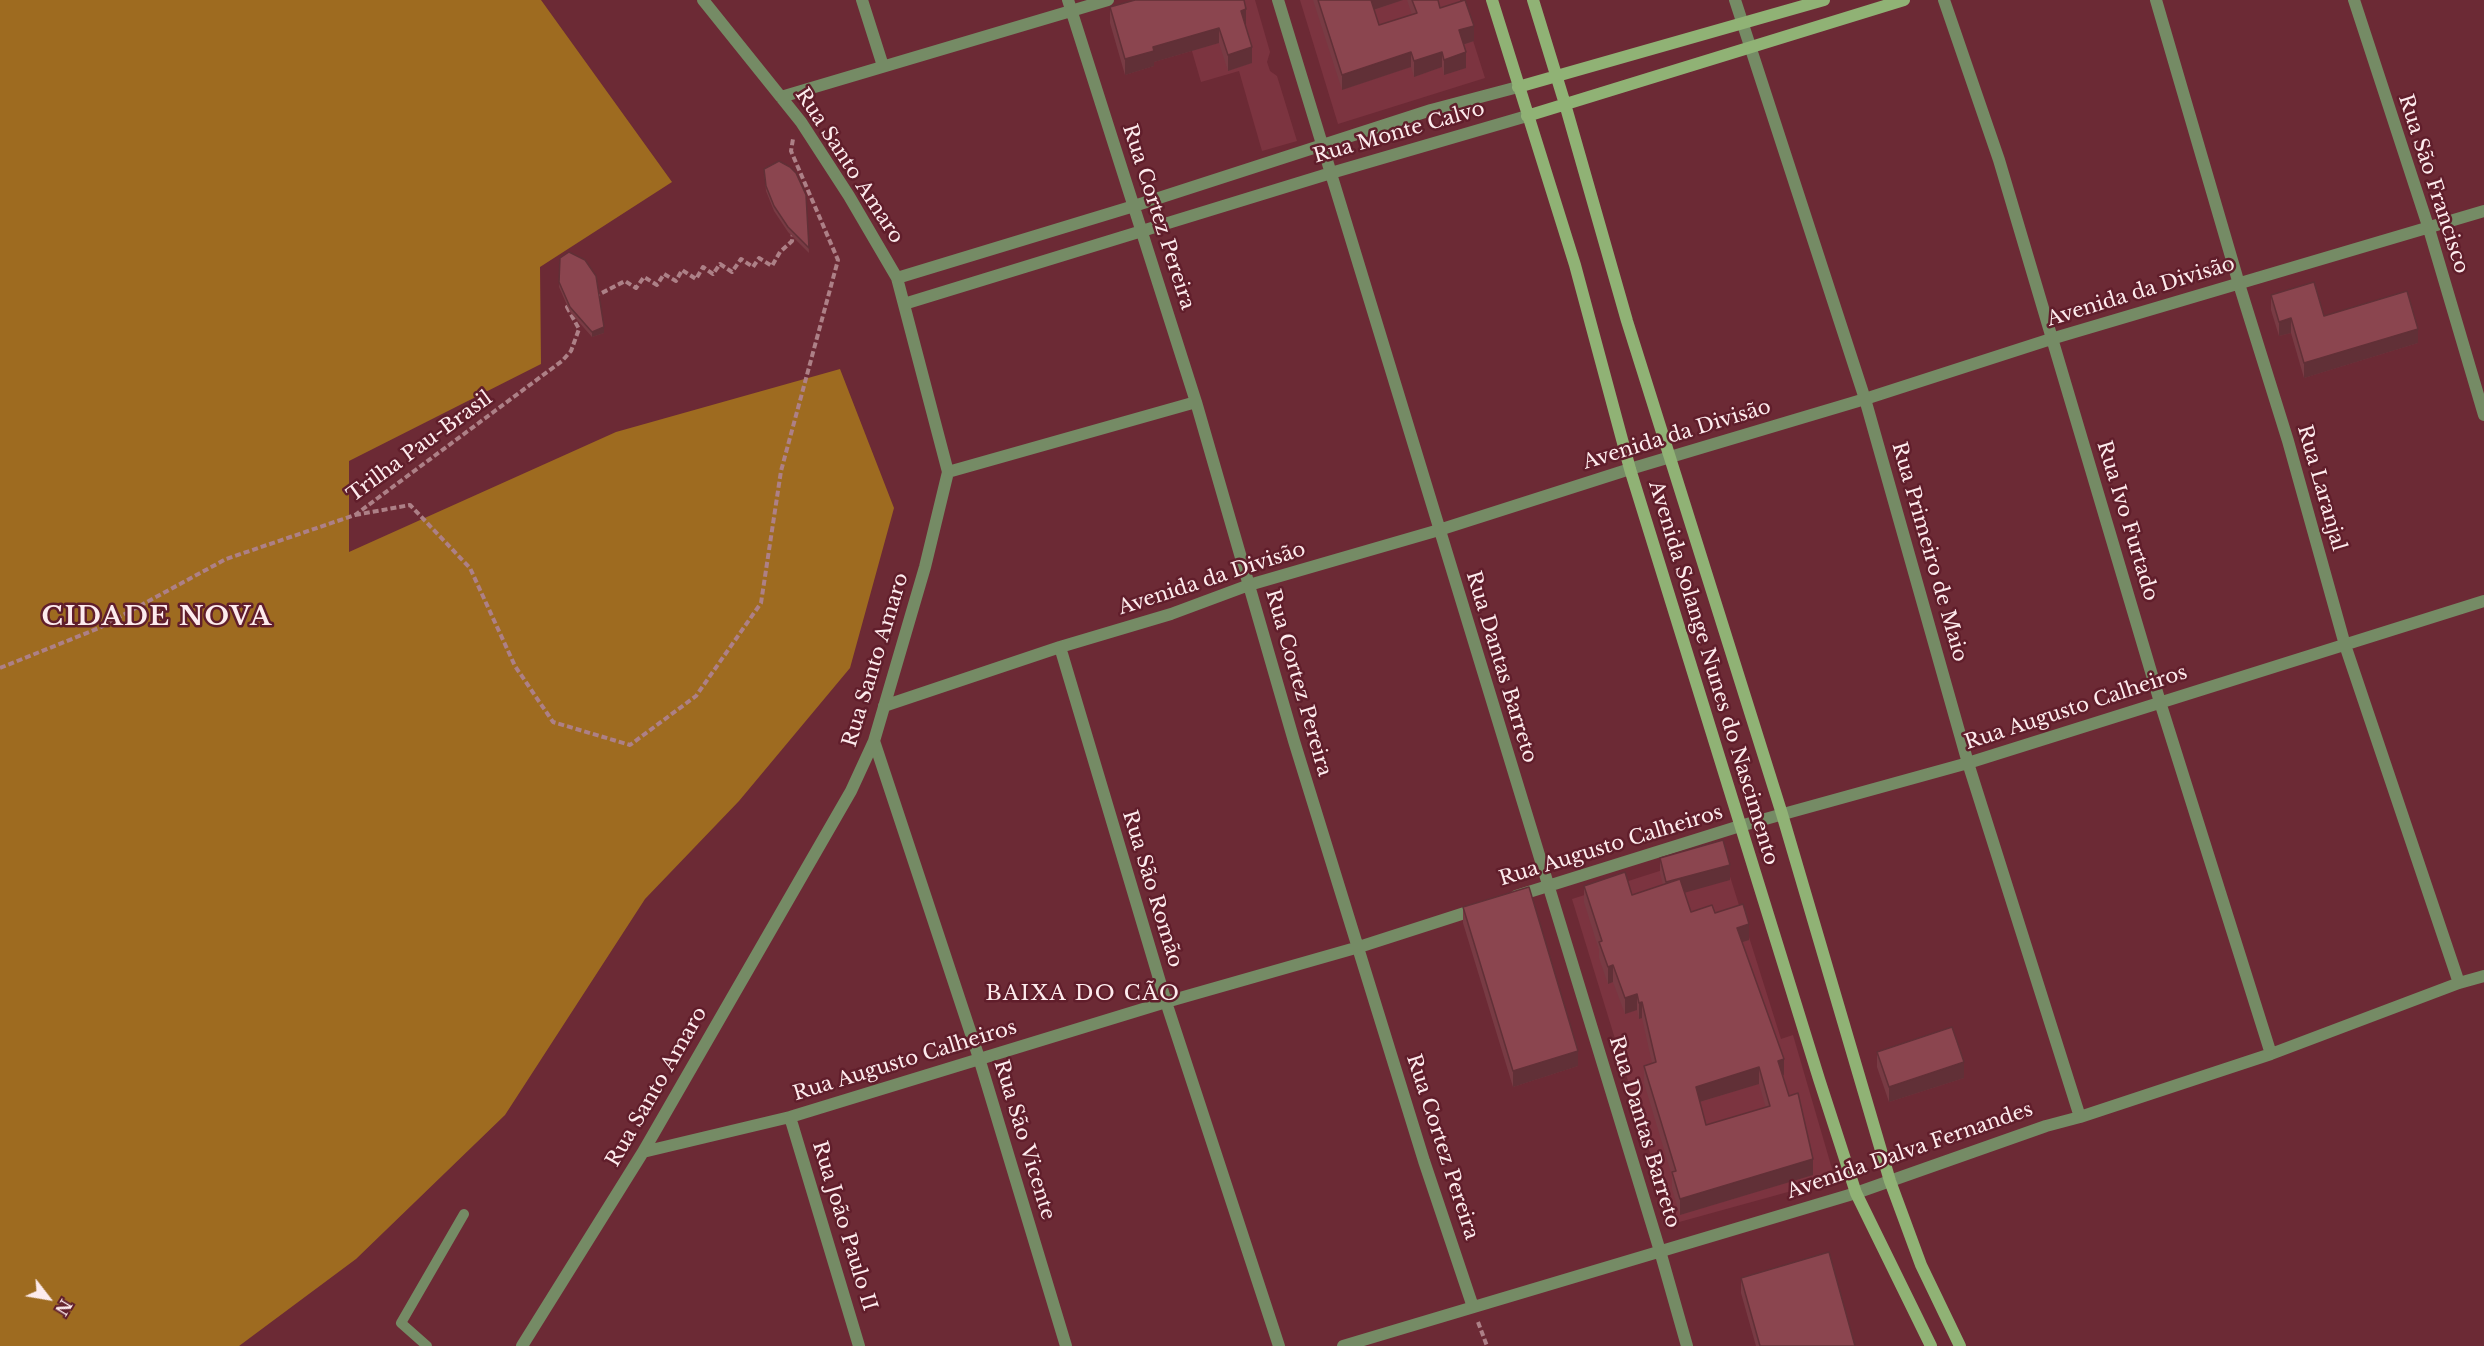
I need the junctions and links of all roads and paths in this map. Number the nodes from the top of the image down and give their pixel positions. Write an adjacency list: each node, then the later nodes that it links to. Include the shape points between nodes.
1 (703, 0): 19 (street, Rua Santo Amaro)
2 (862, 0): 16 (street)
3 (1108, 0): 13 (street)
4 (1278, 0): 23 (street, Rua Dantas Barreto)
5 (1492, 0): 18 (main road, Avenida Solange Nunes do Nascimento)
6 (1533, 0): 17 (main road, Avenida Solange Nunes do Nascimento)
7 (1735, 0): 14 (street, Rua Primeiro de Maio)
8 (1824, 0): 14 (main road, Rua Monte Calvo)
9 (1904, 0): 15 (main road, Rua Monte Calvo)
10 (1944, 0): 35 (street, Rua Ivo Furtado, via 1999,160)
11 (2156, 0): 31 (street, Rua Laranjal)
12 (2354, 0): 28 (street, Rua São Francisco)
13 (1070, 6): 16 (street); 25 (street, Rua Cortez Pereira)
14 (1742, 23): 15 (street, Rua Primeiro de Maio); 17 (main road, Rua Monte Calvo)
15 (1749, 48): 20 (main road, Rua Monte Calvo); 36 (street, Rua Primeiro de Maio)
16 (883, 66): 19 (street)
17 (1556, 77): 18 (main road, Rua Monte Calvo); 20 (main road, Avenida Solange Nunes do Nascimento)
18 (1518, 87): 21 (main road, Avenida Solange Nunes do Nascimento); 23 (street, Rua Monte Calvo, via 1431,110)
19 (781, 97): 22 (street, Rua Santo Amaro)
20 (1565, 104): 21 (main road, Rua Monte Calvo); 39 (main road, Avenida Solange Nunes do Nascimento, via 1627,321)
21 (1527, 116): 24 (street, Rua Monte Calvo); 40 (main road, Avenida Solange Nunes do Nascimento, via 1575,265)
22 (801, 122): 30 (street, Rua Santo Amaro); 42 (path, via 791,151 808,199 838,260 781,471 761,603 696,696 630,745 553,722 515,666 470,568 410,505)
23 (1323, 146): 24 (street, Rua Dantas Barreto); 25 (street, Rua Monte Calvo)
24 (1331, 173): 29 (street, Rua Monte Calvo); 43 (street, Rua Dantas Barreto)
25 (1134, 206): 29 (street, Rua Cortez Pereira); 30 (street, Rua Monte Calvo)
26 (2484, 211): 28 (street, Avenida da Divisão)
27 (793, 226): 32 (path, via 792,241 771,266 759,258 753,267 741,259 732,272 720,264 713,274 703,267 696,279 682,270 676,281 664,274 657,285 644,276 636,288 625,280)
28 (2428, 229): 31 (street, Avenida da Divisão); 38 (street, Rua São Francisco)
29 (1143, 231): 34 (street, Rua Monte Calvo); 37 (street, Rua Cortez Pereira)
30 (897, 278): 34 (street, Rua Santo Amaro)
31 (2239, 284): 35 (street, Avenida da Divisão); 46 (street, Rua Laranjal)
32 (589, 300)
33 (578, 303): 42 (path, Trilha Pau-Brasil, via 567,307 579,329 571,351 562,361)
34 (904, 304): 41 (street, Rua Santo Amaro)
35 (2051, 339): 36 (street, Avenida da Divisão); 49 (street, Rua Ivo Furtado)
36 (1865, 399): 39 (street, Avenida da Divisão); 52 (street, Rua Primeiro de Maio)
37 (1196, 402): 41 (street); 44 (street, Rua Cortez Pereira)
38 (2484, 415)
39 (1671, 457): 40 (street, Avenida da Divisão); 53 (main road, Avenida Solange Nunes do Nascimento)
40 (1630, 469): 43 (street, Avenida da Divisão); 54 (main road, Avenida Solange Nunes do Nascimento)
41 (948, 472): 50 (street, Rua Santo Amaro)
42 (355, 515): 48 (path, Trilha Pau-Brasil, via 226,559 99,628)
43 (1439, 530): 44 (street, Avenida da Divisão); 55 (street, Rua Dantas Barreto)
44 (1249, 585): 47 (street, Avenida da Divisão, via 1172,614); 56 (street, Rua Cortez Pereira)
45 (2484, 601): 46 (street, Rua Augusto Calheiros)
46 (2345, 645): 49 (street, Rua Augusto Calheiros); 58 (street, Rua Laranjal)
47 (1060, 647): 50 (street, Avenida da Divisão); 59 (street, Rua São Romão)
48 (0, 668)
49 (2160, 702): 52 (street, Rua Augusto Calheiros); 60 (street, Rua Ivo Furtado)
50 (884, 706): 51 (street, Rua Santo Amaro)
51 (874, 741): 61 (street, Rua São Vicente); 64 (street, Rua Santo Amaro, via 851,791)
52 (1968, 763): 53 (street, Rua Augusto Calheiros); 63 (street, Rua Primeiro de Maio)
53 (1782, 814): 54 (street, Rua Augusto Calheiros); 65 (main road, Avenida Solange Nunes do Nascimento)
54 (1740, 826): 55 (street, Rua Augusto Calheiros); 66 (main road, Avenida Solange Nunes do Nascimento)
55 (1548, 886): 56 (street, Rua Augusto Calheiros); 68 (street, Rua Dantas Barreto)
56 (1359, 947): 59 (street, Rua Augusto Calheiros); 69 (street, Rua Cortez Pereira)
57 (2484, 976): 58 (street, Avenida Dalva Fernandes)
58 (2459, 983): 60 (street, Avenida Dalva Fernandes)
59 (1166, 1002): 61 (street, Rua Augusto Calheiros); 74 (street, Rua São Romão)
60 (2271, 1054): 63 (street, Avenida Dalva Fernandes)
61 (979, 1058): 62 (street, Rua Augusto Calheiros); 73 (street, Rua São Vicente)
62 (790, 1117): 64 (street, Rua Augusto Calheiros); 72 (street, Rua João Paulo II)
63 (2080, 1117): 65 (street, Avenida Dalva Fernandes)
64 (643, 1152): 71 (street, Rua Santo Amaro)
65 (1890, 1181): 66 (street, Avenida Dalva Fernandes); 79 (main road, Avenida Solange Nunes do Nascimento, via 1921,1265)
66 (1856, 1193): 68 (street, Avenida Dalva Fernandes); 78 (main road, Avenida Solange Nunes do Nascimento)
67 (464, 1214): 70 (lane, via 401,1323)
68 (1660, 1251): 69 (street, Avenida Dalva Fernandes); 77 (street, Rua Dantas Barreto)
69 (1473, 1307): 75 (street, Avenida Dalva Fernandes); 76 (path)
70 (427, 1346)
71 (522, 1346)
72 (859, 1346)
73 (1066, 1346)
74 (1279, 1346)
75 (1343, 1346)
76 (1487, 1346)
77 (1687, 1346)
78 (1931, 1346)
79 (1960, 1346)

